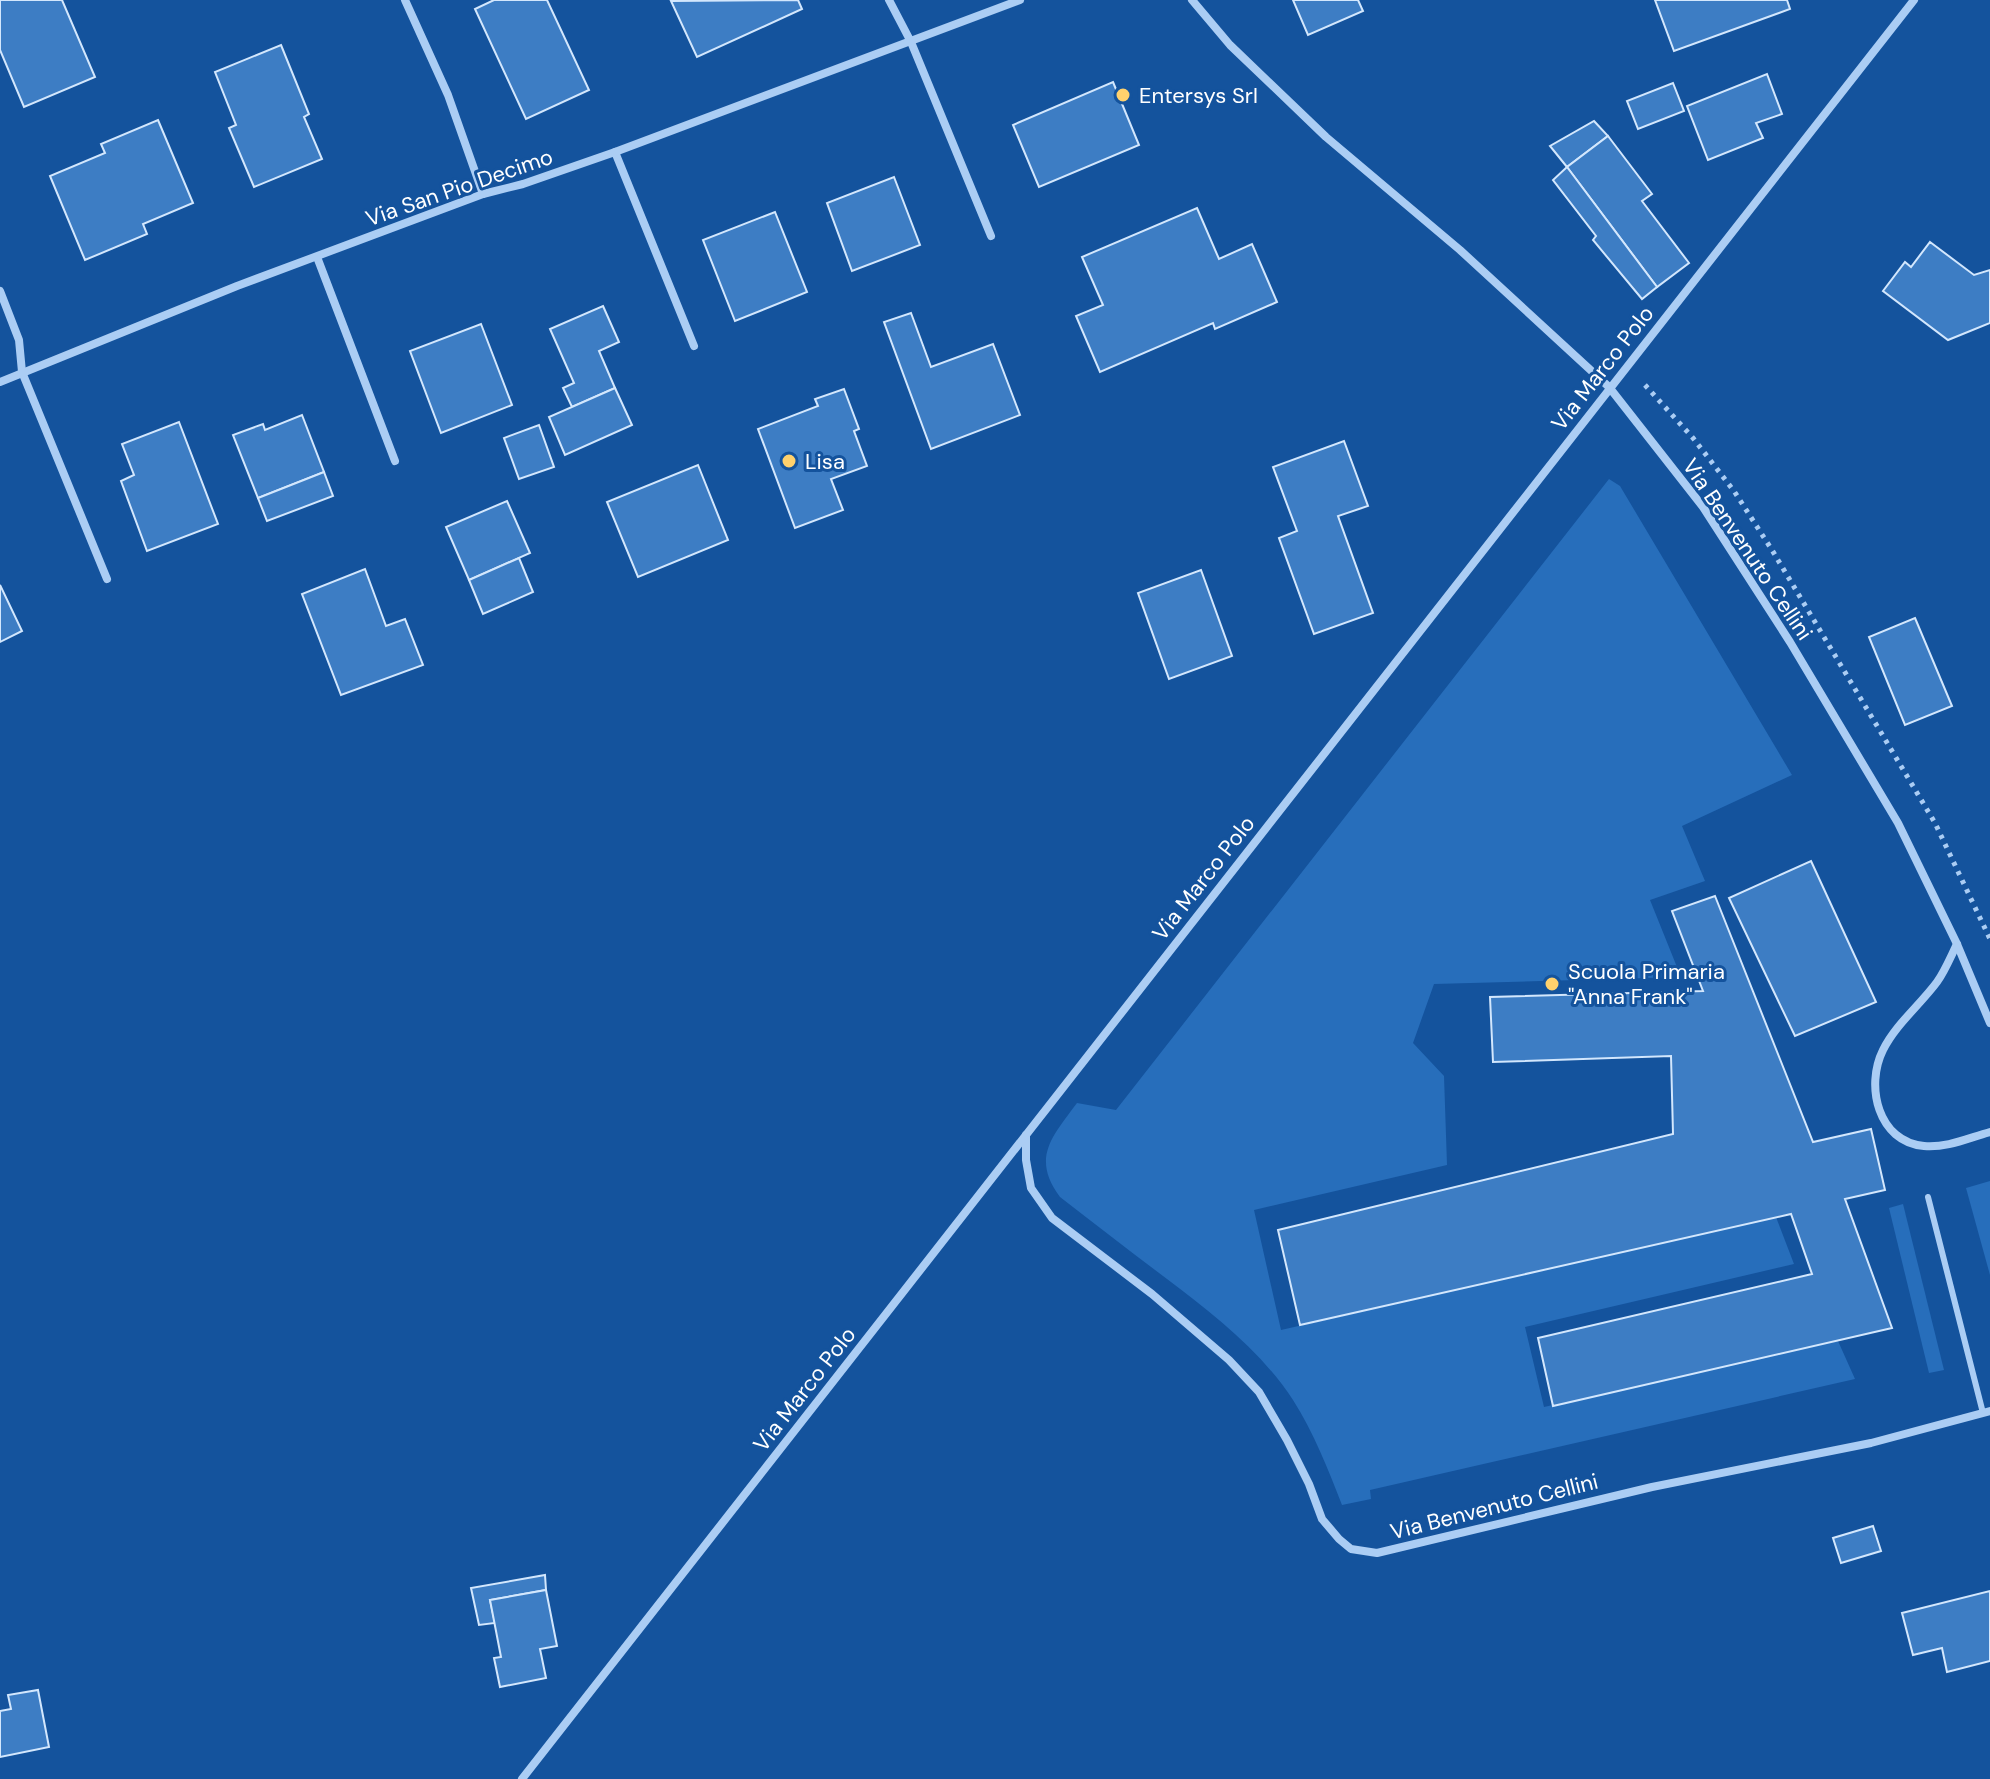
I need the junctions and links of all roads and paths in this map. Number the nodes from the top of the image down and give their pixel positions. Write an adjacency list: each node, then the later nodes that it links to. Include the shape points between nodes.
1 (405, 0): 8 (street, via 448,95)
2 (889, 0): 6 (street)
3 (1020, 0): 6 (street, Via San Pio Decimo)
4 (1192, 0): 15 (street, Via Benvenuto Cellini, via 1230,45 1326,137 1460,250)
5 (1914, 0): 15 (street, Via Marco Polo)
6 (911, 42): 7 (street, Via San Pio Decimo); 9 (street)
7 (615, 152): 8 (street, Via San Pio Decimo); 12 (street)
8 (483, 194): 10 (street, Via San Pio Decimo)
9 (991, 236)
10 (317, 257): 13 (street, Via San Pio Decimo); 16 (street)
11 (0, 291): 13 (street, via 19,340)
12 (694, 346)
13 (22, 372): 14 (street, Via San Pio Decimo); 17 (street)
14 (0, 382)
15 (1609, 387): 18 (street, Via Benvenuto Cellini, via 1703,507 1790,642 1898,823); 21 (street, Via Marco Polo)
16 (395, 461)
17 (107, 579)
18 (1957, 944): 19 (street, Via Benvenuto Cellini); 20 (street, via 1937,981 1883,1050 1876,1072 1879,1111 1891,1132 1904,1142 1924,1146)
19 (1990, 1023)
20 (1990, 1132)
21 (1026, 1134): 23 (street, Via Benvenuto Cellini, via 1031,1188 1052,1218 1191,1326 1259,1392 1304,1473 1322,1519 1351,1549 1377,1553 1652,1487 1871,1443); 24 (street, Via Marco Polo)
22 (1928, 1197): 23 (lane)
23 (1986, 1412)
24 (522, 1779)

